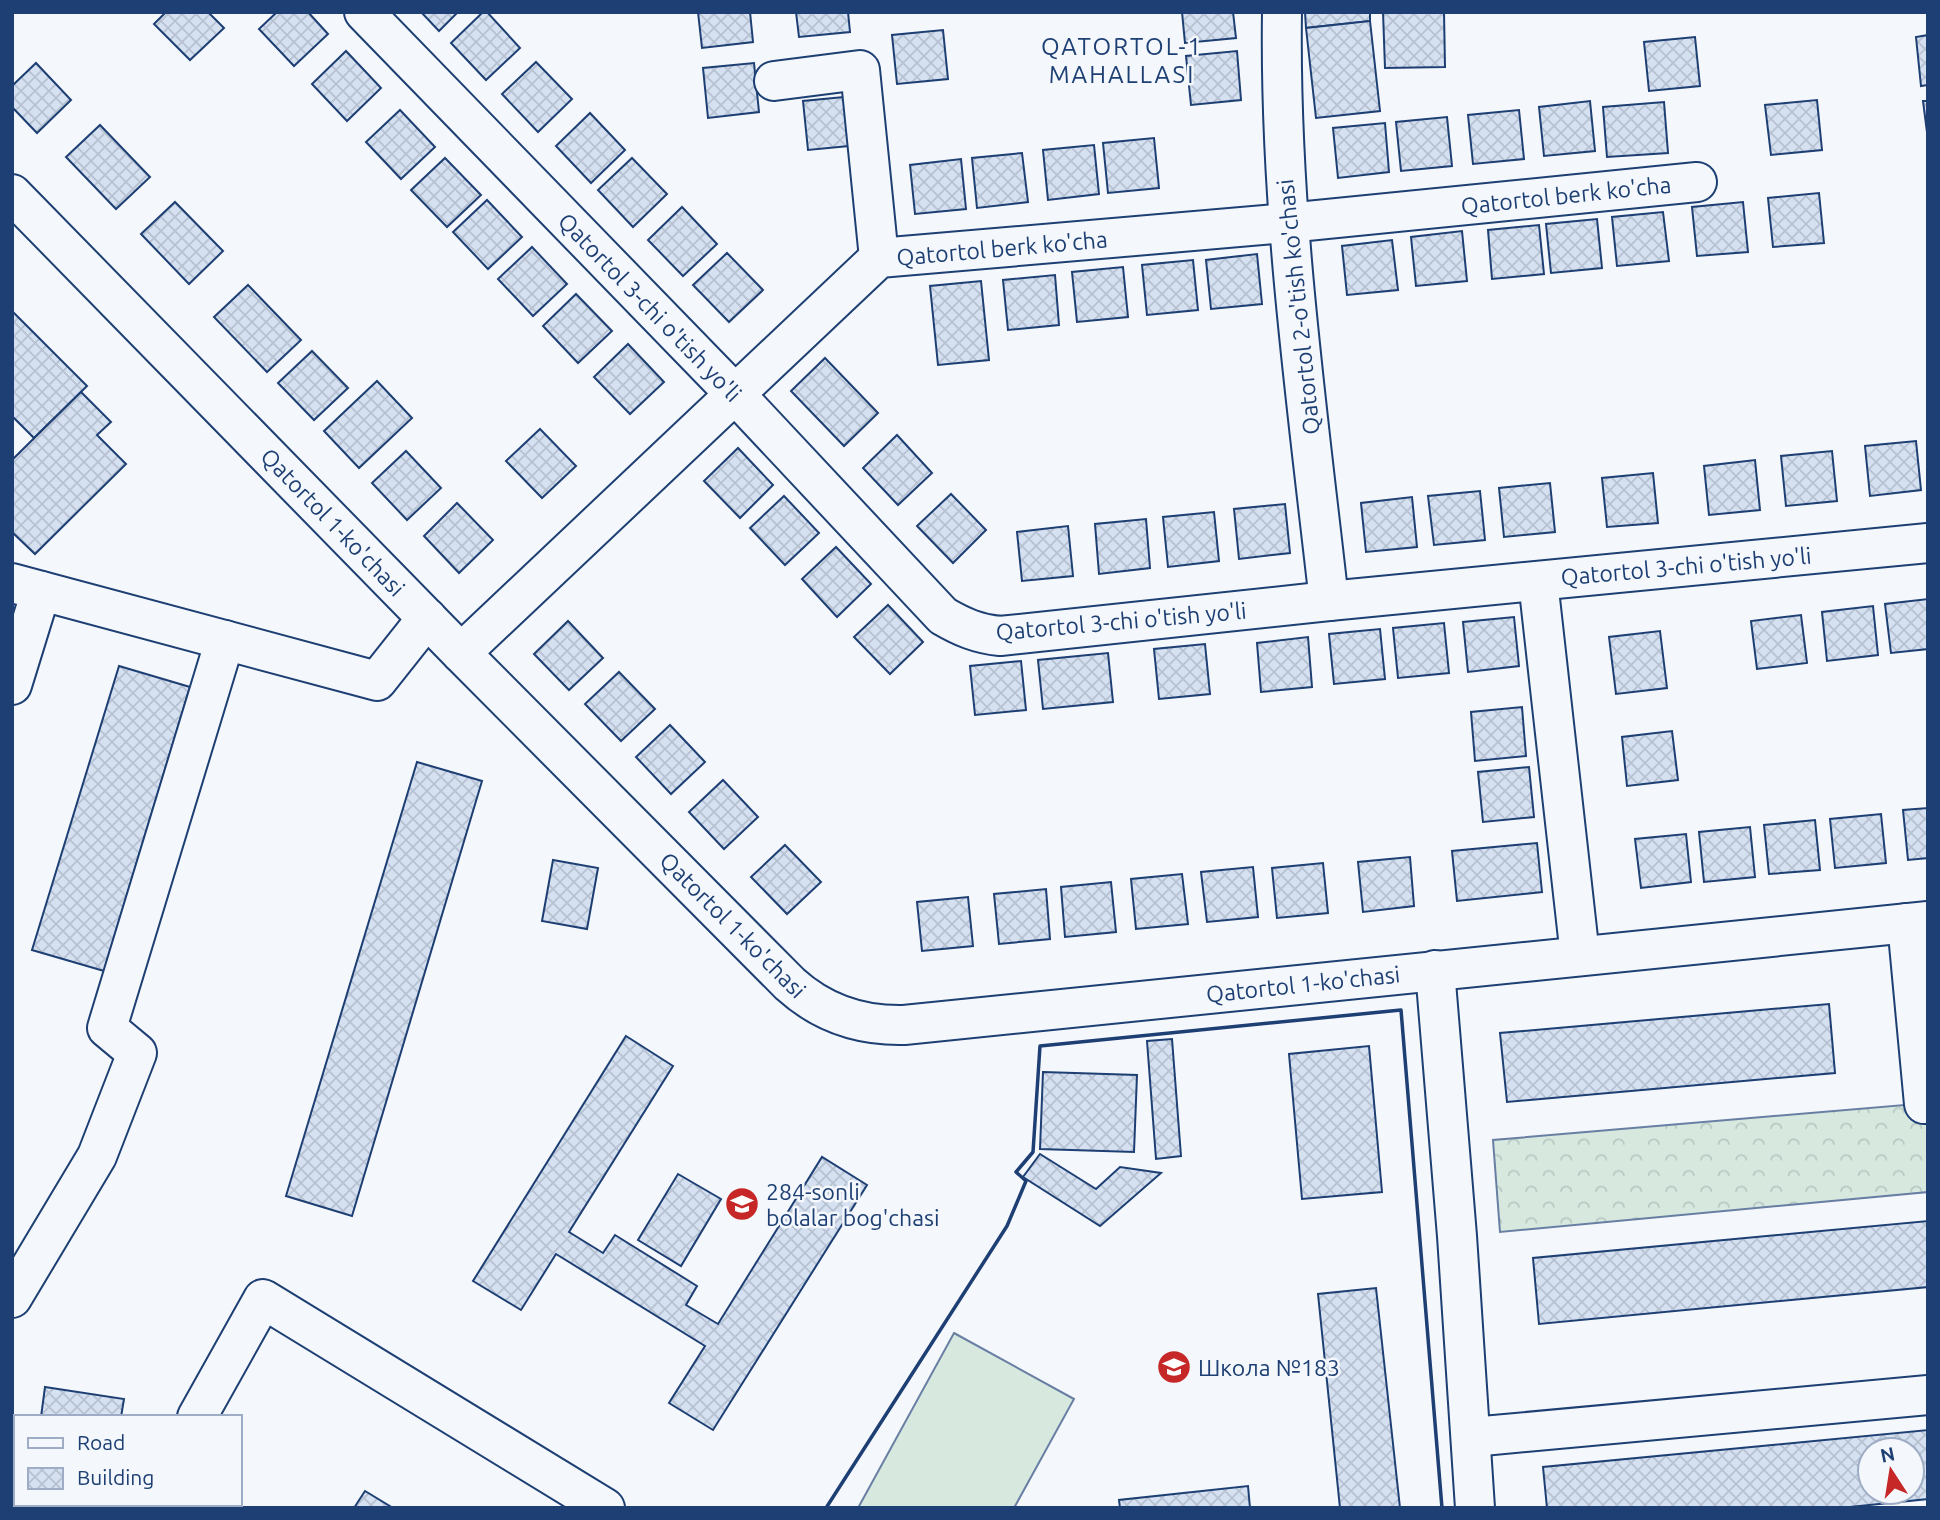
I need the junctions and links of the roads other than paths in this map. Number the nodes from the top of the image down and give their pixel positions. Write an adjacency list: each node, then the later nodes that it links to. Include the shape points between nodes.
1 (364, 12): 8 (street, Qatortol 3-chi o'tish yo'li)
2 (1282, 12): 6 (street, Qatortol 2-o'tish ko'chasi)
3 (774, 81): 7 (street, via 860,70)
4 (1697, 181): 6 (street, Qatortol berk ko'cha)
5 (12, 194): 13 (street, Qatortol 1-ko'chasi)
6 (1287, 223): 7 (street, Qatortol berk ko'cha); 12 (street, Qatortol 2-o'tish ko'chasi)
7 (879, 258): 8 (street, Qatortol berk ko'cha)
8 (734, 393): 12 (street, Qatortol 3-chi o'tish yo'li, via 943,616 982,634 1000,636); 15 (street, Qatortol berk ko'cha)
9 (1928, 543): 10 (street, Qatortol 3-chi o'tish yo'li)
10 (1538, 581): 12 (street, Qatortol 3-chi o'tish yo'li); 18 (street)
11 (27, 587): 14 (street); 16 (street)
12 (1329, 601)
13 (427, 618): 14 (street, via 377,681); 15 (street, Qatortol 1-ko'chasi)
14 (225, 640): 21 (street, via 107,1028 137,1053 97,1156)
15 (461, 653): 19 (street, Qatortol 1-ko'chasi, via 790,984 821,1009 839,1016 904,1025)
16 (12, 685)
17 (1917, 922): 18 (street, Qatortol 1-ko'chasi); 20 (street)
18 (1580, 956): 19 (street, Qatortol 1-ko'chasi)
19 (1435, 970): 24 (street)
20 (1924, 1104)
21 (12, 1298)
22 (1928, 1395): 24 (street)
23 (198, 1415): 25 (street, via 263,1299)
24 (1472, 1437): 26 (street)
25 (605, 1508)
26 (1475, 1508)

